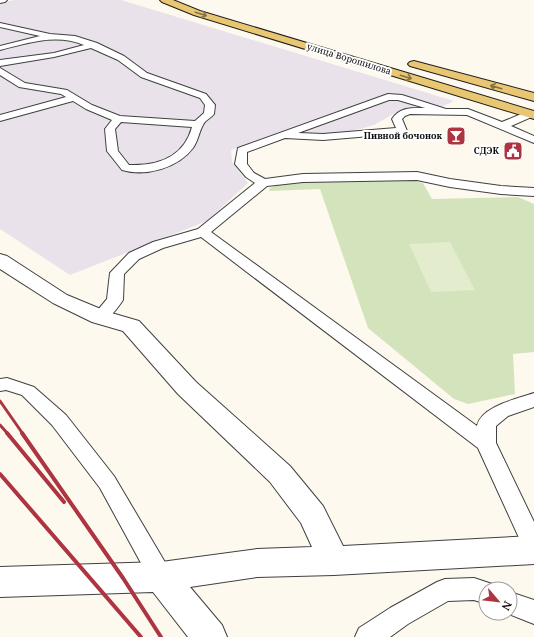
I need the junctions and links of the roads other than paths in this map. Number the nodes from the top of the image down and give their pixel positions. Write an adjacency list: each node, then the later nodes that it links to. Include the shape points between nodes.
1 (165, 0): 14 (main road, улица Ворошилова, one-way to 14, via 197,13)
2 (202, 3): 3 (main road)
3 (262, 21)
4 (0, 25): 5 (lane, via 30,33)
5 (56, 36): 6 (lane, via 74,38); 7 (lane)
6 (94, 46): 9 (lane); 17 (lane, via 121,58 144,75 203,96 210,105 209,114)
7 (0, 48)
8 (406, 61): 11 (main road, улица Ворошилова, one-way to 8)
9 (0, 63)
10 (0, 71): 12 (lane, via 22,85 64,92)
11 (534, 97)
12 (76, 98): 15 (lane); 16 (lane, via 89,108)
13 (443, 111): 18 (lane, via 468,112); 19 (lane, via 399,97 388,97); 19 (lane, via 401,114 397,119 402,132 323,137)
14 (532, 115): 18 (lane)
15 (0, 118)
16 (118, 119): 17 (lane); 17 (lane, via 110,129 113,151 126,168 145,170 172,162 182,155 194,137)
17 (198, 124)
18 (502, 126): 20 (lane)
19 (280, 136): 21 (lane, via 242,150 241,164 250,175)
20 (534, 140)
21 (263, 183): 22 (lane, via 303,178 417,176 450,183); 23 (lane)
22 (533, 193)
23 (203, 232): 25 (lane, via 158,245 134,256 117,273 115,300); 28 (lane)
24 (0, 260): 25 (street, via 60,299)
25 (100, 317): 31 (street, via 131,326 187,388 280,474 312,515)
26 (0, 385): 32 (lane, via 7,384 28,391 59,420 107,482)
27 (534, 400): 28 (lane, via 501,411 487,424)
28 (486, 444): 29 (lane)
29 (534, 546)
30 (534, 550): 31 (street)
31 (334, 561): 32 (street, via 257,563)
32 (161, 577): 33 (street); 37 (street)
33 (0, 582)
34 (478, 591): 38 (lane, via 445,590)
35 (518, 606): 36 (lane)
36 (534, 612)
37 (210, 637)
38 (368, 637)

